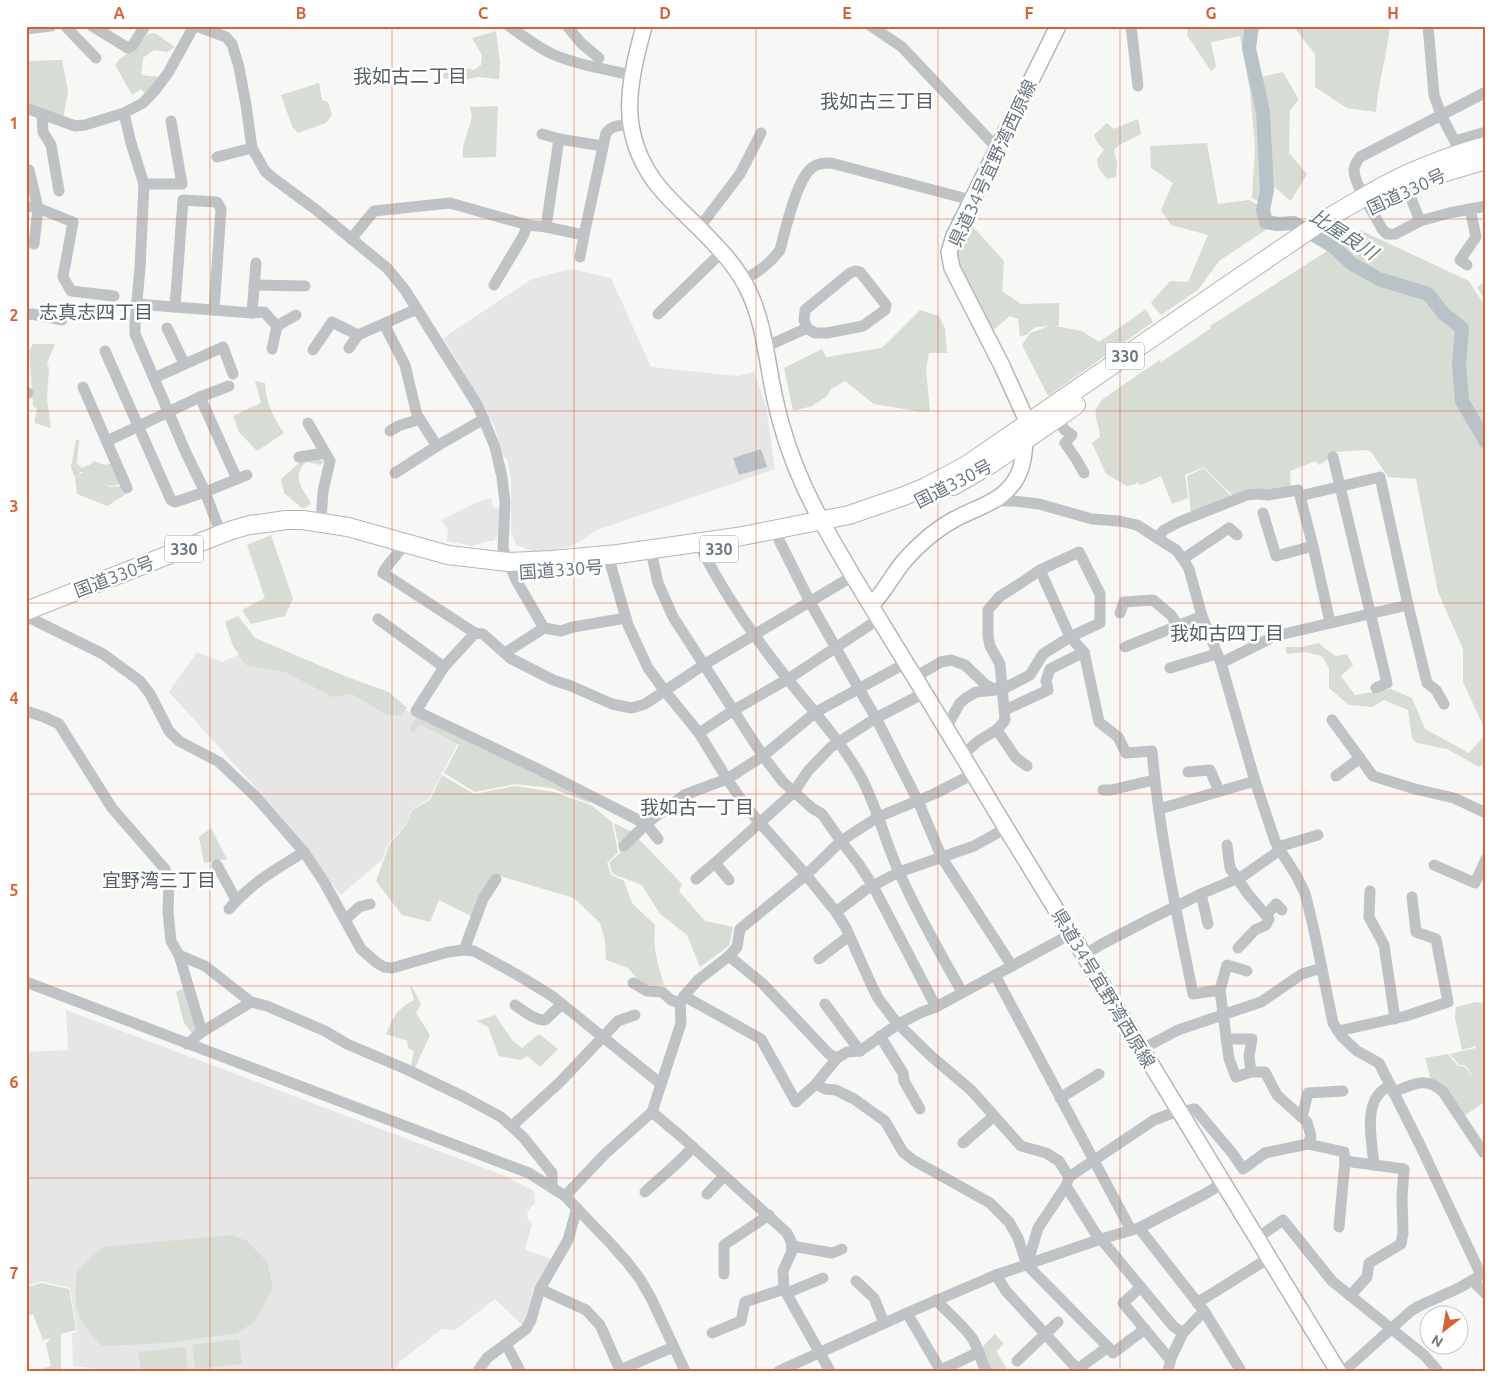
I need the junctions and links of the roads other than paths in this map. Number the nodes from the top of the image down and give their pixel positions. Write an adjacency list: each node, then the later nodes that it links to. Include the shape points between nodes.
1 (51, 26): 13 (street)
2 (65, 26): 16 (street)
3 (145, 26): 12 (street, via 128,48)
4 (195, 26): 14 (street); 23 (street, via 156,89 143,103)
5 (509, 26): 18 (street, via 543,49)
6 (567, 26): 15 (street)
7 (644, 26): 19 (main road, 県道34号宜野湾西原線)
8 (870, 26): 36 (street, via 902,48)
9 (1058, 26): 36 (main road, 県道34号宜野湾西原線)
10 (1131, 26): 20 (street)
11 (1428, 26): 25 (street, via 1434,95)
12 (96, 27)
13 (26, 29)
14 (228, 32): 35 (street, via 239,67)
15 (581, 43): 17 (street); 18 (street)
16 (96, 58)
17 (599, 58)
18 (574, 62): 19 (street)
19 (632, 75): 27 (main road, 県道34号宜野湾西原線)
20 (1138, 86)
21 (1486, 92): 25 (street)
22 (26, 108): 24 (street)
23 (124, 113): 24 (street, via 75,126); 40 (street)
24 (42, 114): 43 (street, via 43,132 51,146)
25 (1441, 115): 34 (street); 51 (street, via 1360,157 1354,170 1360,188 1382,229 1388,234 1395,234)
26 (171, 121): 41 (street)
27 (630, 126): 32 (street, via 609,129); 54 (main road, 県道34号宜野湾西原線, via 640,157 649,172 667,196)
28 (1486, 132): 34 (street)
29 (760, 133): 54 (street, via 740,174)
30 (542, 134): 31 (street)
31 (559, 139): 32 (street); 53 (street)
32 (603, 146): 55 (street)
33 (1486, 146): 34 (highway, 国道330号 / 330)
34 (1458, 147): 46 (highway, 国道330号 / 330, via 1403,176)
35 (252, 148): 37 (street); 56 (street, via 269,175)
36 (997, 148): 45 (main road, 県道34号宜野湾西原線)
37 (217, 157)
38 (1486, 160): 42 (highway, 国道330号 / 330)
39 (29, 170): 49 (street)
40 (144, 184): 41 (street); 68 (street)
41 (182, 184): 44 (street)
42 (1406, 188): 46 (highway, 国道330号 / 330); 51 (street)
43 (59, 191)
44 (183, 200): 69 (street); 71 (street, via 217,202 221,209)
45 (971, 200): 62 (street, via 822,163 811,168 798,190 780,250 768,265); 100 (main road, 県道34号宜野湾西原線, via 950,246 952,268 1002,366 1023,414)
46 (1371, 200): 66 (highway, 国道330号 / 330, via 1328,232)
47 (26, 206): 49 (street)
48 (1486, 206): 50 (street)
49 (38, 208): 57 (street); 67 (street, via 73,222 64,278 71,291)
50 (1470, 209): 51 (street); 61 (street, via 1476,236 1460,260)
51 (1420, 221)
52 (528, 225): 53 (street); 56 (street, via 450,203 374,211); 64 (street)
53 (546, 227): 55 (street)
54 (699, 228): 58 (main road, 県道34号宜野湾西原線)
55 (584, 235): 59 (street)
56 (351, 239): 70 (street, via 387,268)
57 (34, 244)
58 (722, 252): 62 (main road, 県道34号宜野湾西原線); 73 (street)
59 (580, 257)
60 (256, 263): 63 (street)
61 (1467, 264)
62 (744, 280): 82 (main road, 県道34号宜野湾西原線, via 756,308)
63 (254, 285): 65 (street); 72 (street)
64 (494, 285)
65 (305, 286)
66 (1231, 290): 96 (highway, 国道330号 / 330); 100 (highway, 国道330号 / 330)
67 (114, 296)
68 (136, 304): 69 (street); 89 (street, via 135,334)
69 (174, 307): 71 (street)
70 (417, 309): 77 (street); 95 (street)
71 (214, 310): 72 (street)
72 (252, 313): 78 (street, via 264,312)
73 (658, 314)
74 (26, 315): 76 (street)
75 (296, 315): 78 (street)
76 (62, 320)
77 (384, 324): 81 (street); 94 (street, via 405,364)
78 (277, 326): 84 (street)
79 (167, 328): 87 (street)
80 (807, 328): 80 (street, via 805,310 855,270 886,305 885,310 864,326 827,333 815,333); 82 (street)
81 (358, 335): 83 (street); 85 (street, via 332,322)
82 (765, 347): 115 (main road, 県道34号宜野湾西原線, via 784,436)
83 (350, 348)
84 (272, 349)
85 (313, 350)
86 (105, 351): 98 (street)
87 (184, 363): 88 (street, via 223,347); 89 (street)
88 (233, 374)
89 (154, 378): 93 (street)
90 (229, 386): 92 (street)
91 (83, 387): 101 (street)
92 (200, 397): 93 (street); 111 (street, via 242,477)
93 (168, 412): 98 (street); 111 (street)
94 (420, 419): 99 (street); 102 (street)
95 (484, 419): 102 (street); 126 (street, via 502,477 505,503 503,548)
96 (1056, 419): 100 (highway, 国道330号 / 330); 107 (street, via 1072,435 1065,443)
97 (308, 423): 103 (street)
98 (137, 425): 101 (street); 111 (street, via 171,500 175,502)
99 (390, 431)
100 (1026, 433): 112 (main road, via 1018,474 1011,486); 115 (highway, 国道330号 / 330, via 926,487)
101 (107, 441): 109 (street)
102 (437, 446): 106 (street)
103 (325, 453): 104 (street); 114 (street, via 330,461 323,491)
104 (299, 457)
105 (1333, 457): 108 (street)
106 (394, 473)
107 (1084, 473)
108 (1339, 487): 120 (street, via 1300,496); 131 (street, via 1380,477); 134 (street)
109 (127, 488)
110 (1298, 490): 118 (street, via 1247,495 1179,522)
111 (205, 492): 116 (street)
112 (994, 501): 118 (street, via 1039,504 1092,519 1137,525); 130 (main road, via 937,529 904,561)
113 (1263, 512): 120 (street, via 1276,556)
114 (321, 522): 116 (highway, 国道330号 / 330, via 286,520 249,525); 121 (highway, 国道330号 / 330, via 348,527)
115 (824, 526): 119 (highway, 国道330号 / 330); 126 (highway, 国道330号 / 330); 128 (main road, 県道34号宜野湾西原線)
116 (221, 534): 132 (highway, 国道330号 / 330)
117 (1237, 535): 123 (street, via 1229,528)
118 (1157, 538): 123 (street, via 1176,550)
119 (780, 540): 122 (highway, 国道330号 / 330); 129 (street)
120 (1313, 546): 139 (street)
121 (402, 547): 126 (highway, 国道330号 / 330); 142 (street, via 383,573)
122 (703, 552): 124 (highway, 国道330号 / 330); 143 (street)
123 (1183, 559): 135 (street)
124 (653, 560): 125 (highway, 国道330号 / 330); 151 (street, via 658,583 673,617)
125 (611, 566): 126 (highway, 国道330号 / 330); 136 (street)
126 (510, 567): 141 (street)
127 (1040, 570): 144 (street); 144 (street, via 1079,552 1100,594 1100,623); 158 (street, via 998,597 988,610 988,636 1000,664)
128 (853, 576): 129 (street); 130 (main road, 県道34号宜野湾西原線)
129 (810, 602): 143 (street); 145 (street)
130 (871, 605): 138 (main road, 県道34号宜野湾西原線)
131 (1408, 605): 134 (street); 161 (street, via 1427,683 1436,690)
132 (27, 610): 198 (street, via 32,619 103,654 140,681 169,731 179,741 219,762 256,797)
133 (1120, 613): 140 (street, via 1124,602 1153,600 1171,615)
134 (1370, 613): 139 (street); 156 (street, via 1387,683)
135 (1202, 616): 140 (street); 149 (street)
136 (626, 618): 141 (street, via 561,631); 159 (street, via 648,668)
137 (378, 619): 152 (street)
138 (879, 619): 145 (street); 150 (main road, 県道34号宜野湾西原線)
139 (1330, 622): 149 (street, via 1275,636)
140 (1178, 626): 146 (street)
141 (544, 628): 148 (street)
142 (475, 633): 148 (street, via 483,634); 152 (street)
143 (754, 636): 151 (street); 155 (street)
144 (1070, 636): 147 (street); 158 (street, via 1043,654 1030,675)
145 (835, 647): 155 (street); 157 (street)
146 (1126, 647)
147 (1084, 652): 163 (street, via 1050,669 1046,681 1048,690); 180 (street, via 1100,722 1118,737 1126,752 1152,751)
148 (505, 653): 159 (street, via 553,680 612,704 632,708 645,704)
149 (1218, 658): 153 (street); 181 (street)
150 (906, 663): 154 (main road, 県道34号宜野湾西原線); 157 (street)
151 (705, 664): 159 (street); 162 (street)
152 (444, 667): 190 (street, via 416,711)
153 (1170, 668)
154 (915, 677): 158 (street, via 951,660 965,665 986,685); 160 (main road, 県道34号宜野湾西原線)
155 (788, 679): 162 (street); 165 (street)
156 (1376, 688)
157 (858, 689): 165 (street); 166 (street)
158 (1000, 689): 163 (street); 168 (street, via 976,692 966,698)
159 (664, 690): 170 (street)
160 (924, 693): 166 (street); 168 (main road, 県道34号宜野湾西原線)
161 (1444, 704)
162 (734, 710): 170 (street); 173 (street)
163 (1005, 710): 169 (street, via 1005,720)
164 (26, 711): 226 (street, via 59,724 112,808 165,869 169,882 171,941)
165 (816, 712): 171 (street); 173 (street)
166 (876, 718): 171 (street); 185 (street)
167 (1332, 720): 174 (street)
168 (944, 726): 172 (main road, 県道34号宜野湾西原線)
169 (997, 730): 172 (street); 175 (street, via 1016,758)
170 (699, 733): 179 (street)
171 (838, 743): 184 (street, via 818,759); 188 (street, via 861,778)
172 (962, 755): 177 (main road, 県道34号宜野湾西原線)
173 (763, 756): 179 (street); 184 (street)
174 (1360, 758): 178 (street); 187 (street, via 1373,776 1454,798)
175 (1027, 766)
176 (1188, 772): 183 (street, via 1210,770)
177 (973, 774): 185 (street); 191 (main road, 県道34号宜野湾西原線)
178 (1336, 776)
179 (727, 779): 189 (street); 190 (street, via 684,795)
180 (1154, 780): 182 (street); 186 (street)
181 (1255, 781): 183 (street); 197 (street)
182 (1103, 790)
183 (1218, 791): 186 (street)
184 (794, 792): 189 (street); 194 (street, via 822,814)
185 (918, 801): 188 (street); 199 (street)
186 (1159, 809): 216 (street)
187 (1486, 813)
188 (878, 817): 194 (street); 204 (street)
189 (760, 822): 201 (street); 205 (street)
190 (646, 824): 193 (street); 196 (street)
191 (1006, 828): 199 (street, via 987,841); 222 (main road, 県道34号宜野湾西原線)
192 (1318, 835): 197 (street)
193 (658, 839)
194 (841, 841): 205 (street); 210 (street)
195 (1227, 844): 206 (street, via 1230,868)
196 (624, 846)
197 (1279, 849): 206 (street); 231 (street, via 1305,893)
198 (304, 852): 202 (street, via 260,879 233,905); 220 (street)
199 (942, 858): 204 (street); 230 (street)
200 (1486, 859): 211 (street)
201 (715, 863): 208 (street); 209 (street)
202 (217, 865)
203 (1434, 865): 211 (street)
204 (899, 872): 210 (street); 237 (street)
205 (806, 875): 218 (street); 228 (street, via 740,929 737,947)
206 (1238, 878): 213 (street); 219 (street)
207 (496, 879): 225 (street, via 482,899)
208 (696, 879)
209 (729, 880)
210 (873, 886): 218 (street); 243 (street)
211 (1480, 886)
212 (1370, 891): 246 (street, via 1369,917 1384,945)
213 (1201, 894): 216 (street); 221 (street)
214 (1412, 897): 246 (street, via 1416,932 1436,939 1448,1002)
215 (370, 904): 220 (street, via 359,907)
216 (1176, 907): 227 (street); 236 (street, via 1193,994)
217 (1282, 910): 219 (street, via 1276,904)
218 (836, 912): 223 (street)
219 (1266, 915): 224 (street, via 1269,919 1266,925 1255,930)
220 (345, 920): 225 (street, via 361,949 384,968)
221 (1208, 924)
222 (1071, 934): 227 (main road, 県道34号宜野湾西原線); 230 (street)
223 (849, 936): 229 (street); 247 (street, via 878,998)
224 (1238, 948)
225 (464, 950): 240 (street, via 474,951 516,974)
226 (178, 955): 239 (street, via 205,966); 248 (street)
227 (1084, 955): 254 (main road, 県道34号宜野湾西原線)
228 (729, 956): 238 (street, via 698,980); 256 (street, via 763,984 829,1054)
229 (819, 959)
230 (1012, 966): 233 (street)
231 (1322, 968): 245 (street, via 1302,974 1261,1002); 249 (street, via 1333,1023)
232 (1247, 972): 236 (street, via 1227,965)
233 (996, 975): 237 (street); 263 (street)
234 (26, 982): 253 (street)
235 (633, 983): 238 (street, via 646,991 662,992 671,1000)
236 (1220, 990): 245 (street)
237 (962, 992): 243 (street)
238 (682, 999): 259 (street, via 682,1023); 260 (street, via 761,1039 796,1102)
239 (252, 1002): 248 (street); 269 (street, via 325,1031 408,1070 472,1101)
240 (562, 1004): 242 (street, via 545,1020); 251 (street)
241 (825, 1004): 255 (street)
242 (515, 1005)
243 (936, 1007): 247 (street)
244 (635, 1014): 251 (street, via 618,1021)
245 (1223, 1016): 252 (street); 254 (street, via 1178,1030)
246 (1395, 1019): 249 (street)
247 (898, 1024): 250 (street); 267 (street, via 972,1090)
248 (202, 1032): 253 (street)
249 (1338, 1032): 261 (street, via 1357,1051 1379,1063)
250 (880, 1036): 255 (street); 264 (street)
251 (604, 1038): 259 (street); 269 (street)
252 (1226, 1039): 257 (street, via 1236,1077); 257 (street, via 1252,1039)
253 (187, 1044): 280 (street, via 505,1162)
254 (1142, 1049): 266 (main road, 県道34号宜野湾西原線)
255 (860, 1051): 256 (street, via 847,1052)
256 (837, 1058): 260 (street)
257 (1251, 1072): 268 (street, via 1265,1072 1277,1095)
258 (1099, 1074): 263 (street)
259 (661, 1084): 265 (street)
260 (816, 1084): 289 (street, via 854,1099 885,1121 903,1152 930,1171 990,1203 1009,1222)
261 (1391, 1089): 273 (street, via 1421,1082 1438,1087 1483,1152); 276 (street, via 1382,1089 1373,1102 1370,1119); 298 (street, via 1422,1147)
262 (1342, 1091): 268 (street, via 1308,1094)
263 (1060, 1098): 274 (street)
264 (920, 1109)
265 (652, 1112): 272 (street); 283 (street)
266 (1180, 1112): 271 (street, via 1197,1110 1243,1169 1265,1153); 274 (street, via 1154,1120); 279 (main road, 県道34号宜野湾西原線)
267 (994, 1116): 270 (street); 278 (street, via 1021,1146 1059,1160)
268 (1302, 1117): 271 (street, via 1311,1136)
269 (512, 1126): 280 (street, via 552,1173)
270 (963, 1143)
271 (1308, 1144): 275 (street, via 1344,1152)
272 (693, 1147): 277 (street); 281 (street)
273 (1486, 1150)
274 (1094, 1160): 278 (street); 288 (street)
275 (1344, 1162): 276 (street); 287 (street)
276 (1374, 1165): 305 (street, via 1404,1169 1404,1233 1401,1244 1369,1263 1367,1277)
277 (724, 1176): 282 (street); 285 (street)
278 (1067, 1181): 286 (street); 290 (street)
279 (1223, 1183): 288 (street); 291 (main road, 県道34号宜野湾西原線)
280 (552, 1187): 283 (street)
281 (645, 1192)
282 (707, 1194)
283 (565, 1196): 284 (street)
284 (577, 1208): 302 (street, via 568,1240); 317 (street, via 640,1279)
285 (769, 1216): 292 (street, via 787,1232); 296 (street, via 724,1245)
286 (1038, 1228): 289 (street); 295 (street)
287 (1339, 1228)
288 (1135, 1229): 290 (street); 307 (street)
289 (1018, 1238): 295 (street)
290 (1101, 1238): 295 (street); 301 (street)
291 (1257, 1238): 294 (main road, 県道34号宜野湾西原線); 305 (street, via 1283,1220 1332,1281)
292 (792, 1246): 293 (street, via 832,1253); 303 (street, via 783,1271)
293 (842, 1249)
294 (1269, 1258): 307 (street); 334 (main road, 県道34号宜野湾西原線)
295 (1027, 1265): 297 (street); 318 (street)
296 (724, 1274)
297 (996, 1275): 306 (street); 315 (street)
298 (1480, 1276): 304 (street); 312 (street, via 1419,1306)
299 (823, 1278): 303 (street)
300 (856, 1281): 310 (street, via 874,1298)
301 (1140, 1287): 311 (street, via 1123,1303); 314 (street, via 1173,1326)
302 (540, 1289): 316 (street, via 526,1329); 324 (street, via 591,1315 600,1325)
303 (786, 1291): 313 (street, via 745,1302 740,1321); 319 (street)
304 (1486, 1294)
305 (1350, 1296): 312 (street)
306 (936, 1300): 308 (street); 320 (street, via 971,1337)
307 (1200, 1307): 314 (street); 323 (street)
308 (907, 1313): 310 (street); 325 (street)
309 (1058, 1322): 315 (street)
310 (884, 1323): 319 (street)
311 (1145, 1329): 318 (street, via 1113,1353); 321 (street)
312 (1392, 1329): 335 (street); 336 (street)
313 (712, 1333)
314 (1183, 1333): 321 (street)
315 (1046, 1334): 322 (street); 326 (street)
316 (506, 1344): 327 (street, via 487,1358); 328 (street)
317 (674, 1347): 324 (street); 329 (street)
318 (1108, 1347): 326 (street)
319 (821, 1352): 330 (street); 331 (street)
320 (979, 1352): 325 (street); 332 (street)
321 (1171, 1358): 333 (street)
322 (1017, 1361)
323 (1235, 1369)
324 (620, 1370)
325 (940, 1370)
326 (1077, 1370)
327 (478, 1371)
328 (520, 1371)
329 (685, 1371)
330 (780, 1371)
331 (830, 1371)
332 (986, 1371)
333 (1168, 1371)
334 (1338, 1371)
335 (1344, 1371)
336 (1438, 1371)

